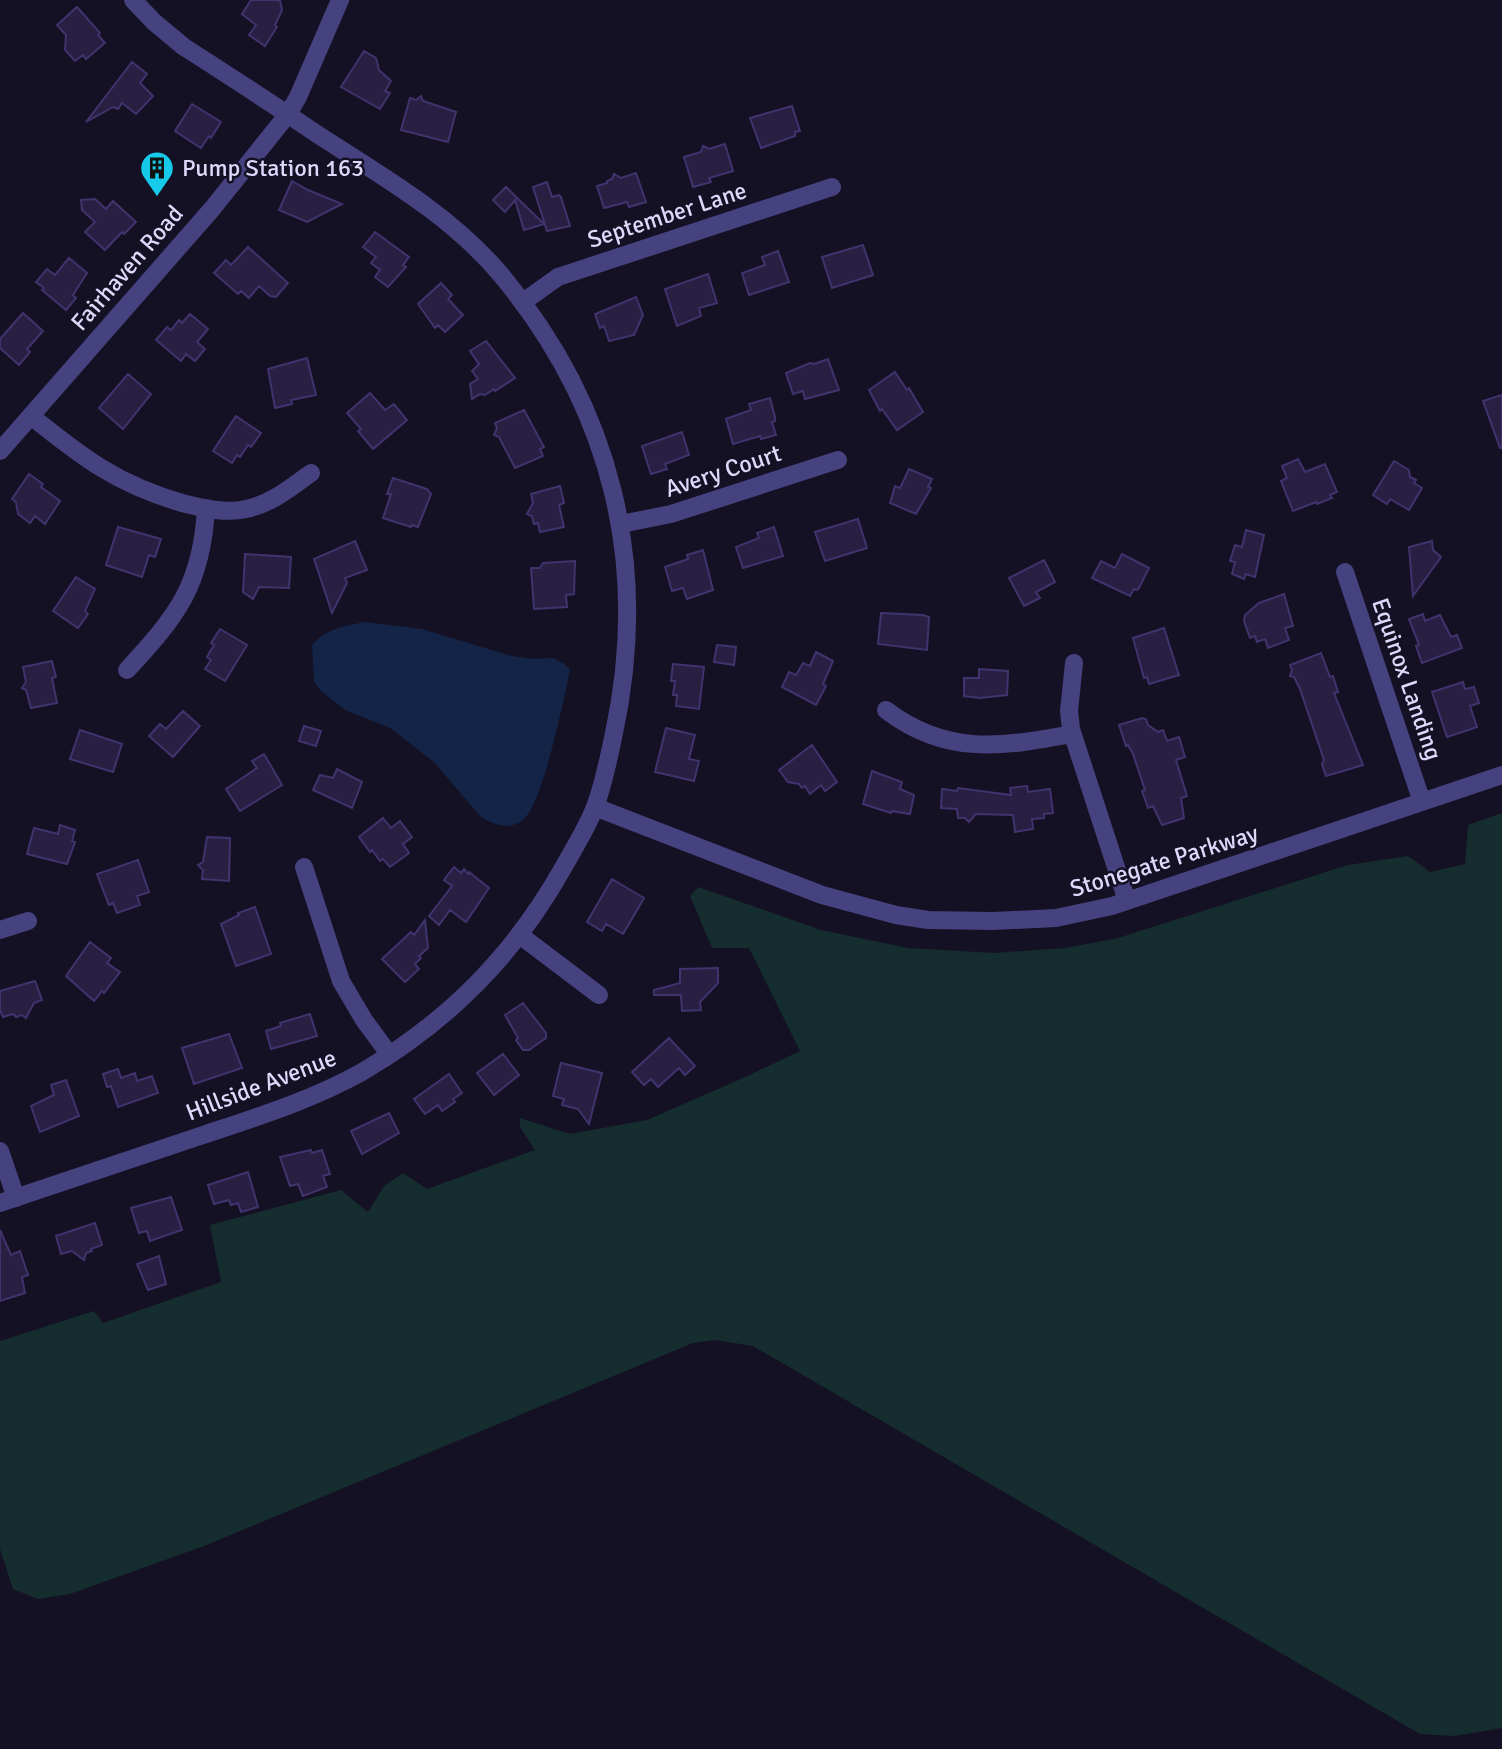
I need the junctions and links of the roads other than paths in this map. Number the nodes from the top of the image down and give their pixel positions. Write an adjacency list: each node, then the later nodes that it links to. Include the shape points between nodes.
1 (133, 0): 3 (street, Hillside Avenue, via 184,47)
2 (340, 0): 3 (street, Fairhaven Road)
3 (288, 114): 5 (street, Hillside Avenue, via 428,206 499,272); 6 (street, Fairhaven Road, via 212,209)
4 (832, 187): 5 (street, September Lane, via 558,277)
5 (523, 302): 11 (street, Hillside Avenue, via 577,390 608,472)
6 (31, 416): 7 (street, Fairhaven Road); 10 (street, via 116,478 155,495)
7 (0, 451)
8 (838, 460): 11 (street, Avery Court, via 671,514)
9 (311, 473): 10 (street, via 253,507 234,511)
10 (206, 508): 14 (street, via 202,546 189,592 166,628)
11 (621, 524): 19 (street, Hillside Avenue, via 628,640 623,691)
12 (1345, 572): 18 (street, Equinox Landing)
13 (1074, 663): 16 (street, via 1069,711)
14 (127, 670)
15 (886, 710): 16 (street, via 909,726 955,743 1001,745)
16 (1072, 734): 21 (street)
17 (1502, 775): 18 (street, Stonegate Parkway)
18 (1422, 802): 21 (street, Stonegate Parkway)
19 (595, 807): 21 (street, Stonegate Parkway, via 822,895 896,915 1029,920); 24 (street, Hillside Avenue)
20 (304, 867): 26 (street, via 341,981)
21 (1127, 901)
22 (28, 921): 23 (street)
23 (0, 930)
24 (521, 936): 25 (street); 26 (street, Hillside Avenue, via 444,1016)
25 (599, 995)
26 (389, 1054): 28 (street, Hillside Avenue, via 326,1091)
27 (0, 1151): 28 (street)
28 (8, 1201)

